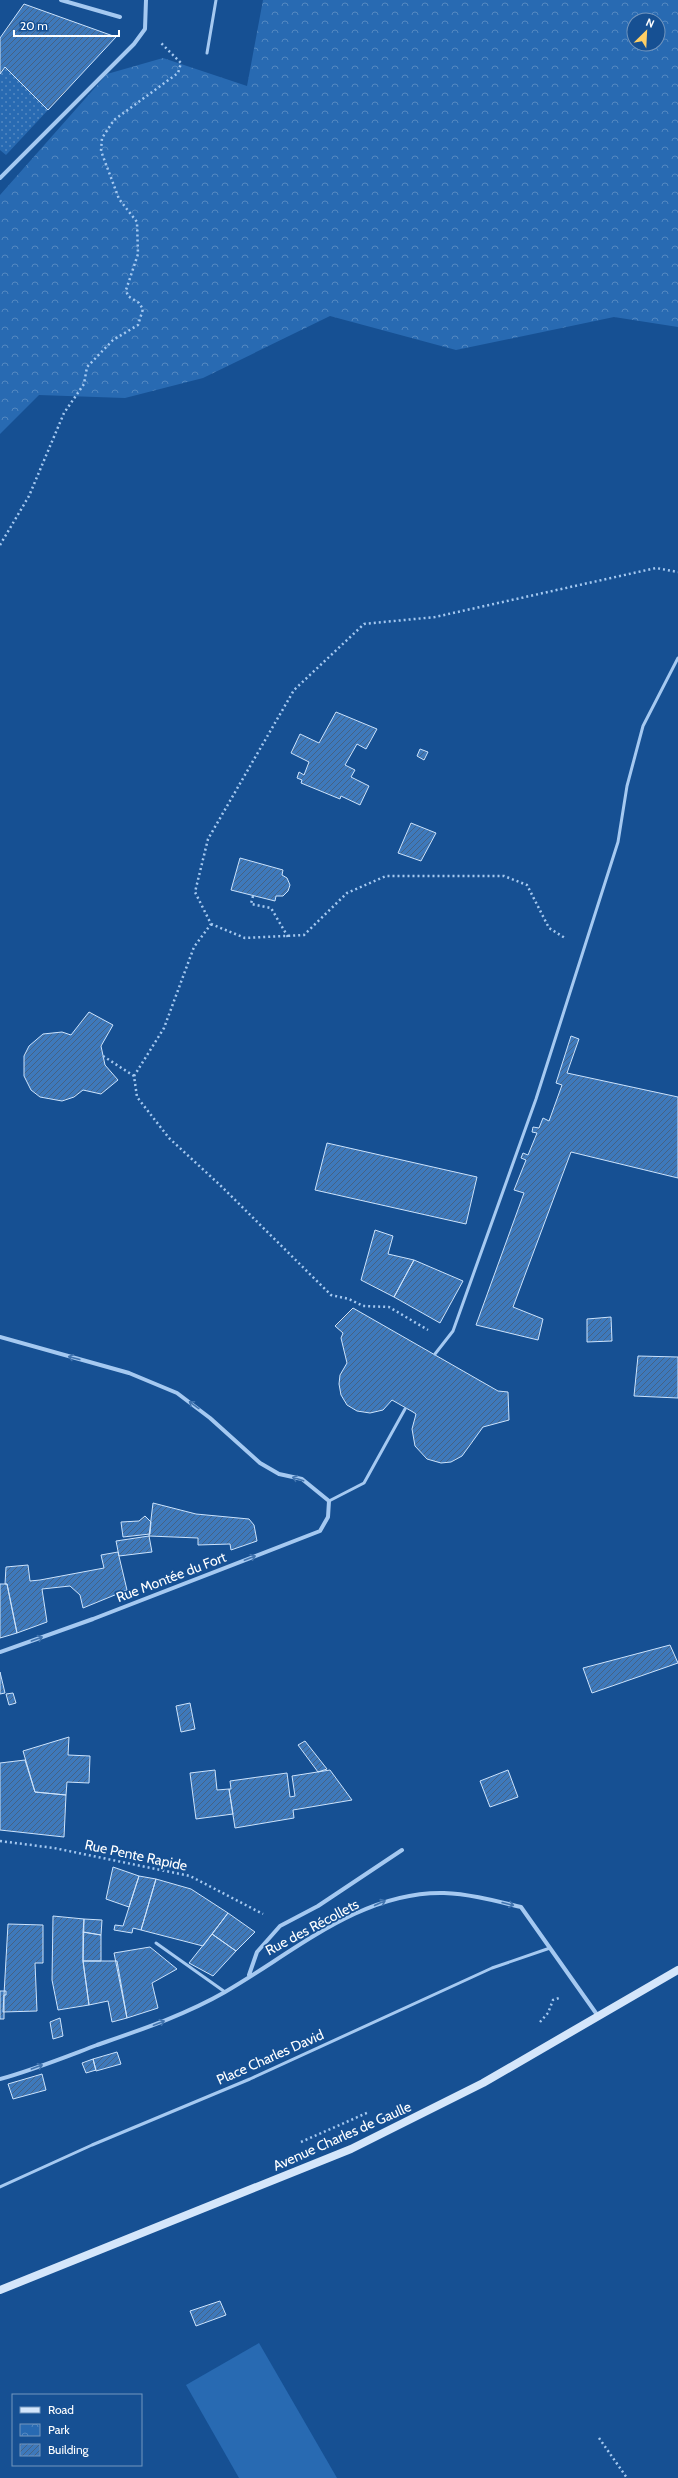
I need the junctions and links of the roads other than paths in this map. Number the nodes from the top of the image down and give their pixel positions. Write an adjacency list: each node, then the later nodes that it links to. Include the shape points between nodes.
1 (61, 0): 4 (street)
2 (146, 0): 6 (street, via 144,29 134,44)
3 (216, 0): 5 (lane)
4 (120, 17)
5 (207, 53)
6 (0, 178)
7 (678, 658): 9 (lane, via 642,726 627,786 618,842 536,1099 453,1331)
8 (0, 1337): 11 (street, one-way to 8, via 302,1479 279,1474 260,1463 210,1418 177,1393 129,1373)
9 (435, 1354)
10 (406, 1409): 11 (lane, via 364,1483)
11 (330, 1501): 12 (street, Rue Montée du Fort, one-way to 11, via 93,1619 320,1531 328,1517)
12 (0, 1652)
13 (402, 1850): 17 (street, via 318,1906 280,1926 257,1952)
14 (156, 1943): 18 (lane)
15 (550, 1948): 17 (street, Rue des Récollets, one-way to 15, via 295,1946 384,1901 412,1895 444,1893 480,1897 521,1907); 19 (street, Rue des Récollets); 21 (lane, Place Charles David, via 492,1968 250,2079 92,2145)
16 (678, 1970): 19 (main road, Avenue Charles de Gaulle)
17 (249, 1976): 18 (street, Rue des Récollets)
18 (225, 1992): 20 (street, Rue des Récollets, one-way to 18, via 163,2021)
19 (599, 2017): 22 (main road, Avenue Charles de Gaulle, via 482,2083 351,2149)
20 (0, 2079)
21 (0, 2187)
22 (0, 2290)

